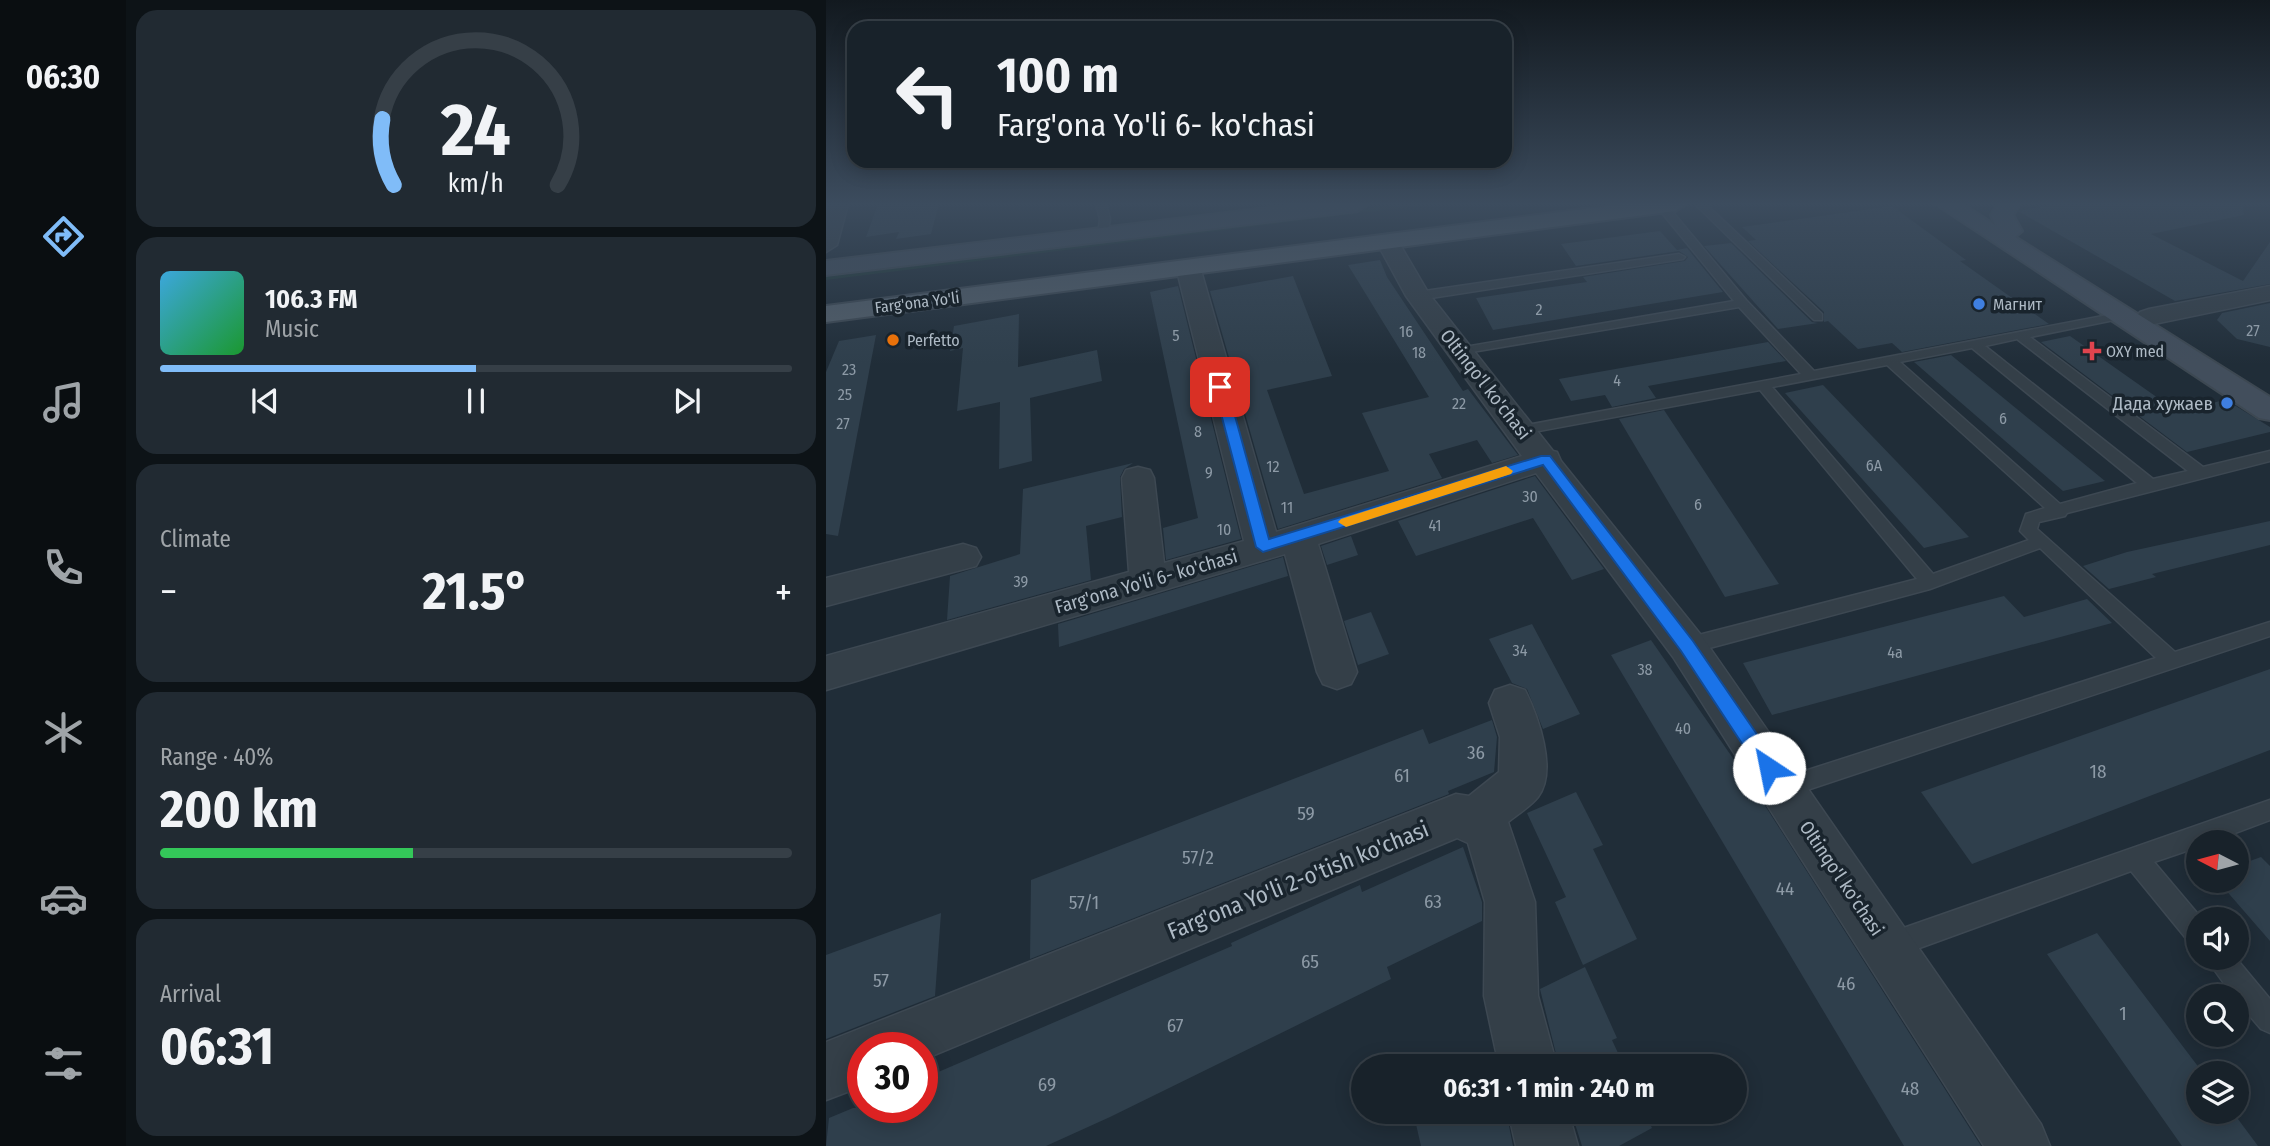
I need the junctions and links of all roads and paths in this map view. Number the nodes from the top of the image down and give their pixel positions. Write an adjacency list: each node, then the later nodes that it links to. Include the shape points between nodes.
1 (914, 257): 10 (main road)
2 (1105, 257): 11 (main road, Farg'ona Yo'li)
3 (1261, 257): 9 (main road, Farg'ona Yo'li)
4 (1396, 257): 13 (street, Oltinqo'l ko'chasi)
5 (1676, 257): 13 (lane)
6 (1708, 257): 14 (lane)
7 (1756, 257): 16 (lane)
8 (2045, 257): 17 (main road)
9 (1188, 267): 15 (main road, Farg'ona Yo'li); 33 (street)
10 (826, 268)
11 (826, 292)
12 (2270, 293): 17 (street)
13 (1418, 296): 20 (street, Oltinqo'l ko'chasi)
14 (1742, 303): 20 (lane); 22 (lane)
15 (826, 314)
16 (1818, 317)
17 (2133, 318): 18 (lane); 24 (main road); 25 (main road)
18 (2021, 336): 19 (lane); 28 (lane)
19 (1975, 344): 21 (lane); 30 (lane)
20 (1460, 352): 26 (street, Oltinqo'l ko'chasi)
21 (1891, 360): 22 (lane); 31 (lane)
22 (1811, 376): 23 (lane)
23 (1763, 385): 26 (lane); 36 (lane)
24 (2270, 393)
25 (2270, 411)
26 (1534, 445): 33 (street, Farg'ona Yo'li 6- ko'chasi); 39 (street, Oltinqo'l ko'chasi)
27 (2270, 456): 28 (lane)
28 (2200, 472): 30 (lane)
29 (1138, 478): 35 (street)
30 (2150, 485): 31 (lane)
31 (2059, 512): 32 (lane, via 2032,518 2028,531)
32 (2043, 541): 36 (lane); 40 (lane)
33 (1281, 542): 35 (street, Farg'ona Yo'li 6- ko'chasi); 41 (street)
34 (962, 556): 37 (street)
35 (1148, 582): 42 (street, Farg'ona Yo'li 6- ko'chasi)
36 (1930, 582): 39 (lane)
37 (826, 592)
38 (2270, 629): 40 (lane)
39 (1687, 646): 44 (street, Oltinqo'l ko'chasi)
40 (2171, 660): 44 (lane)
41 (1337, 672)
42 (826, 673)
43 (1510, 703): 46 (street, via 1522,737 1522,782)
44 (1783, 788): 49 (street, Oltinqo'l ko'chasi)
45 (2270, 810): 47 (lane)
46 (1476, 820): 52 (street, Farg'ona Yo'li 2-o'tish ko'chasi, via 1456,816); 53 (street, via 1488,830 1510,902 1511,996)
47 (2136, 859): 48 (lane); 49 (lane)
48 (2186, 919)
49 (1888, 946): 58 (street, Oltinqo'l ko'chasi)
50 (2229, 970): 51 (lane)
51 (2270, 1020)
52 (923, 1032)
53 (1525, 1054)
54 (847, 1063): 55 (street)
55 (826, 1072)
56 (1541, 1124): 57 (street)
57 (1547, 1146)
58 (2019, 1146)

